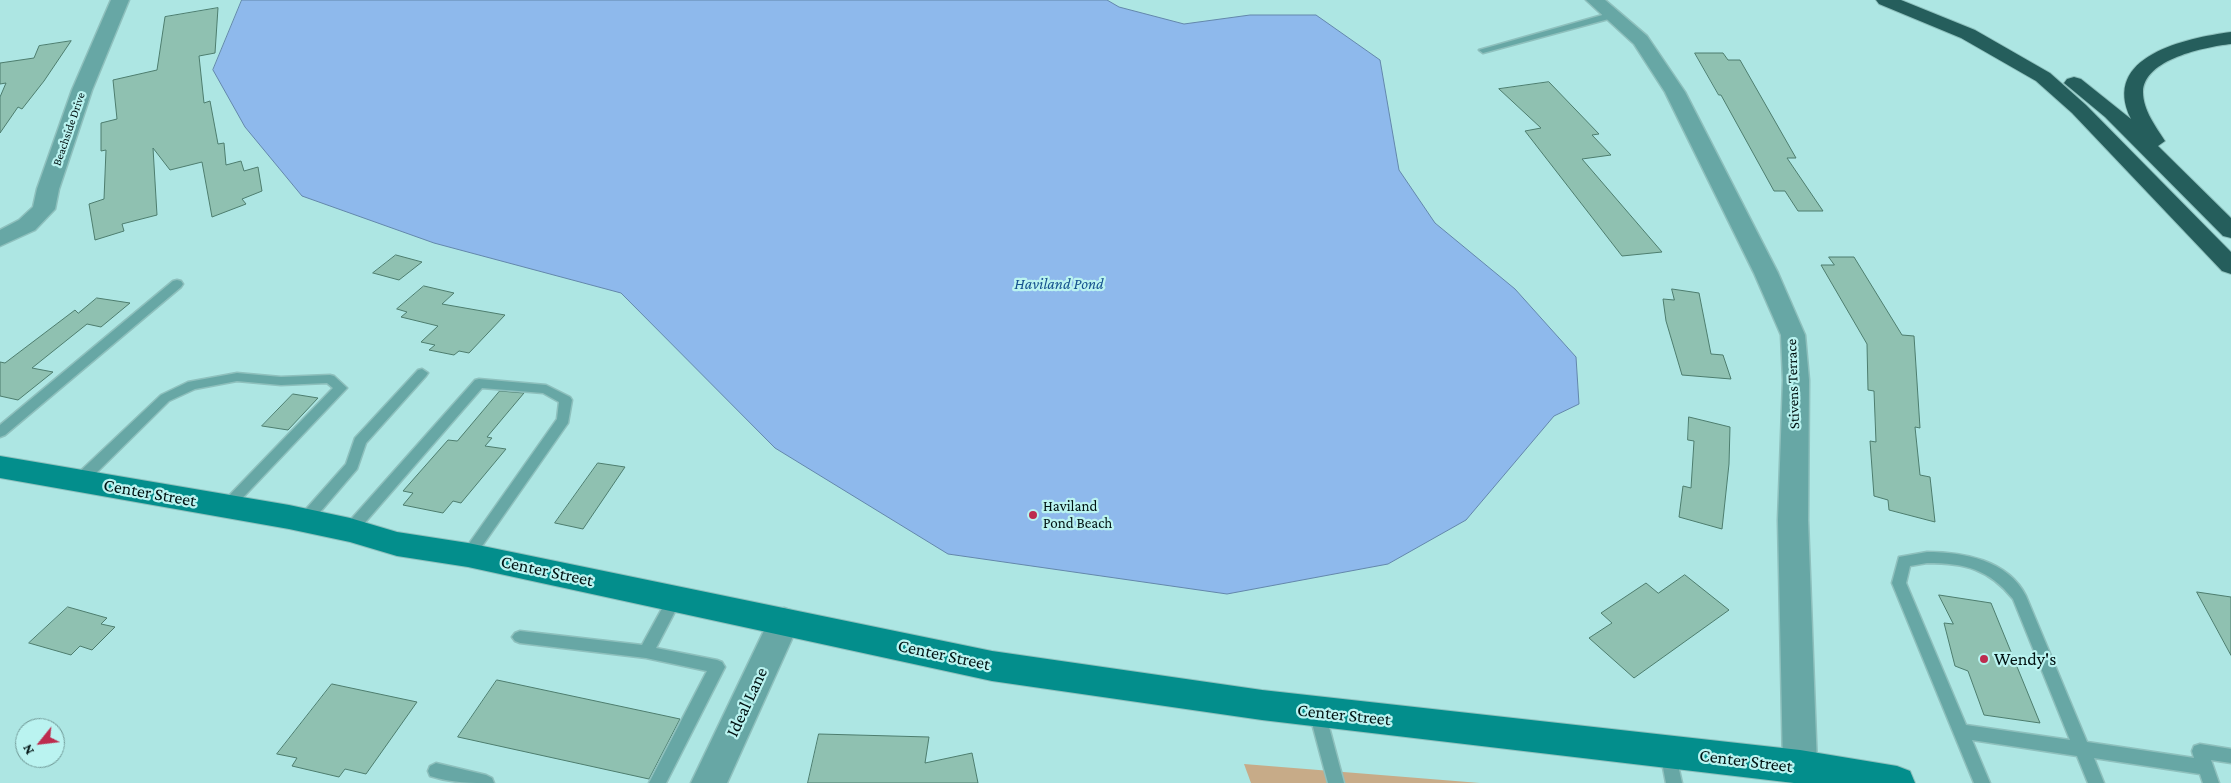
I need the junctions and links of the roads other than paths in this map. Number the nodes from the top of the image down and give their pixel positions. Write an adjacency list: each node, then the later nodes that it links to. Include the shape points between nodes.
1 (120, 0): 9 (street, Beachside Drive, via 82,90 44,209 27,226)
2 (1885, 0): 10 (highway, via 1968,34 2043,77 2086,116)
3 (1910, 0): 7 (highway, via 1996,36 2056,70 2112,113)
4 (1604, 7): 6 (lane); 29 (street, Stivens Terrace, via 1642,40 1675,92 1766,273 1793,335 1796,380 1792,520)
5 (2231, 38): 7 (highway, via 2177,50 2139,73 2132,90 2136,112)
6 (1483, 50)
7 (2174, 174): 8 (highway)
8 (2231, 231)
9 (0, 239)
10 (2231, 266)
11 (177, 284): 13 (lane)
12 (422, 373): 17 (lane, via 360,441 352,466)
13 (0, 432)
14 (0, 467): 15 (main road, Center Street)
15 (79, 481): 16 (main road, Center Street); 16 (lane, via 164,398 192,385 238,377 281,381 330,379 341,388)
16 (226, 506): 17 (main road, Center Street)
17 (304, 521): 18 (main road, Center Street)
18 (350, 530): 19 (main road, Center Street, via 397,544); 19 (lane, via 479,383 546,390 566,400 563,420)
19 (468, 555): 20 (main road, Center Street)
20 (675, 598): 21 (main road, Center Street); 23 (lane)
21 (784, 621): 24 (main road, Center Street, via 992,666); 34 (street, Ideal Lane)
22 (520, 637): 23 (lane)
23 (646, 652): 33 (lane, via 718,667)
24 (1317, 712): 28 (main road, Center Street); 35 (lane)
25 (1960, 731): 26 (lane); 26 (lane, via 1899,583 1904,562 1925,556 1966,561 1998,574 2020,596); 37 (lane)
26 (2082, 750): 30 (lane); 38 (lane)
27 (2231, 756): 30 (lane, via 2200,751)
28 (1671, 767): 29 (main road, Center Street)
29 (1800, 767): 36 (main road, Center Street)
30 (2204, 767): 39 (lane)
31 (436, 771): 32 (lane)
32 (486, 783)
33 (657, 783)
34 (709, 783)
35 (1336, 783)
36 (1897, 783)
37 (1982, 783)
38 (2096, 783)
39 (2211, 783)

